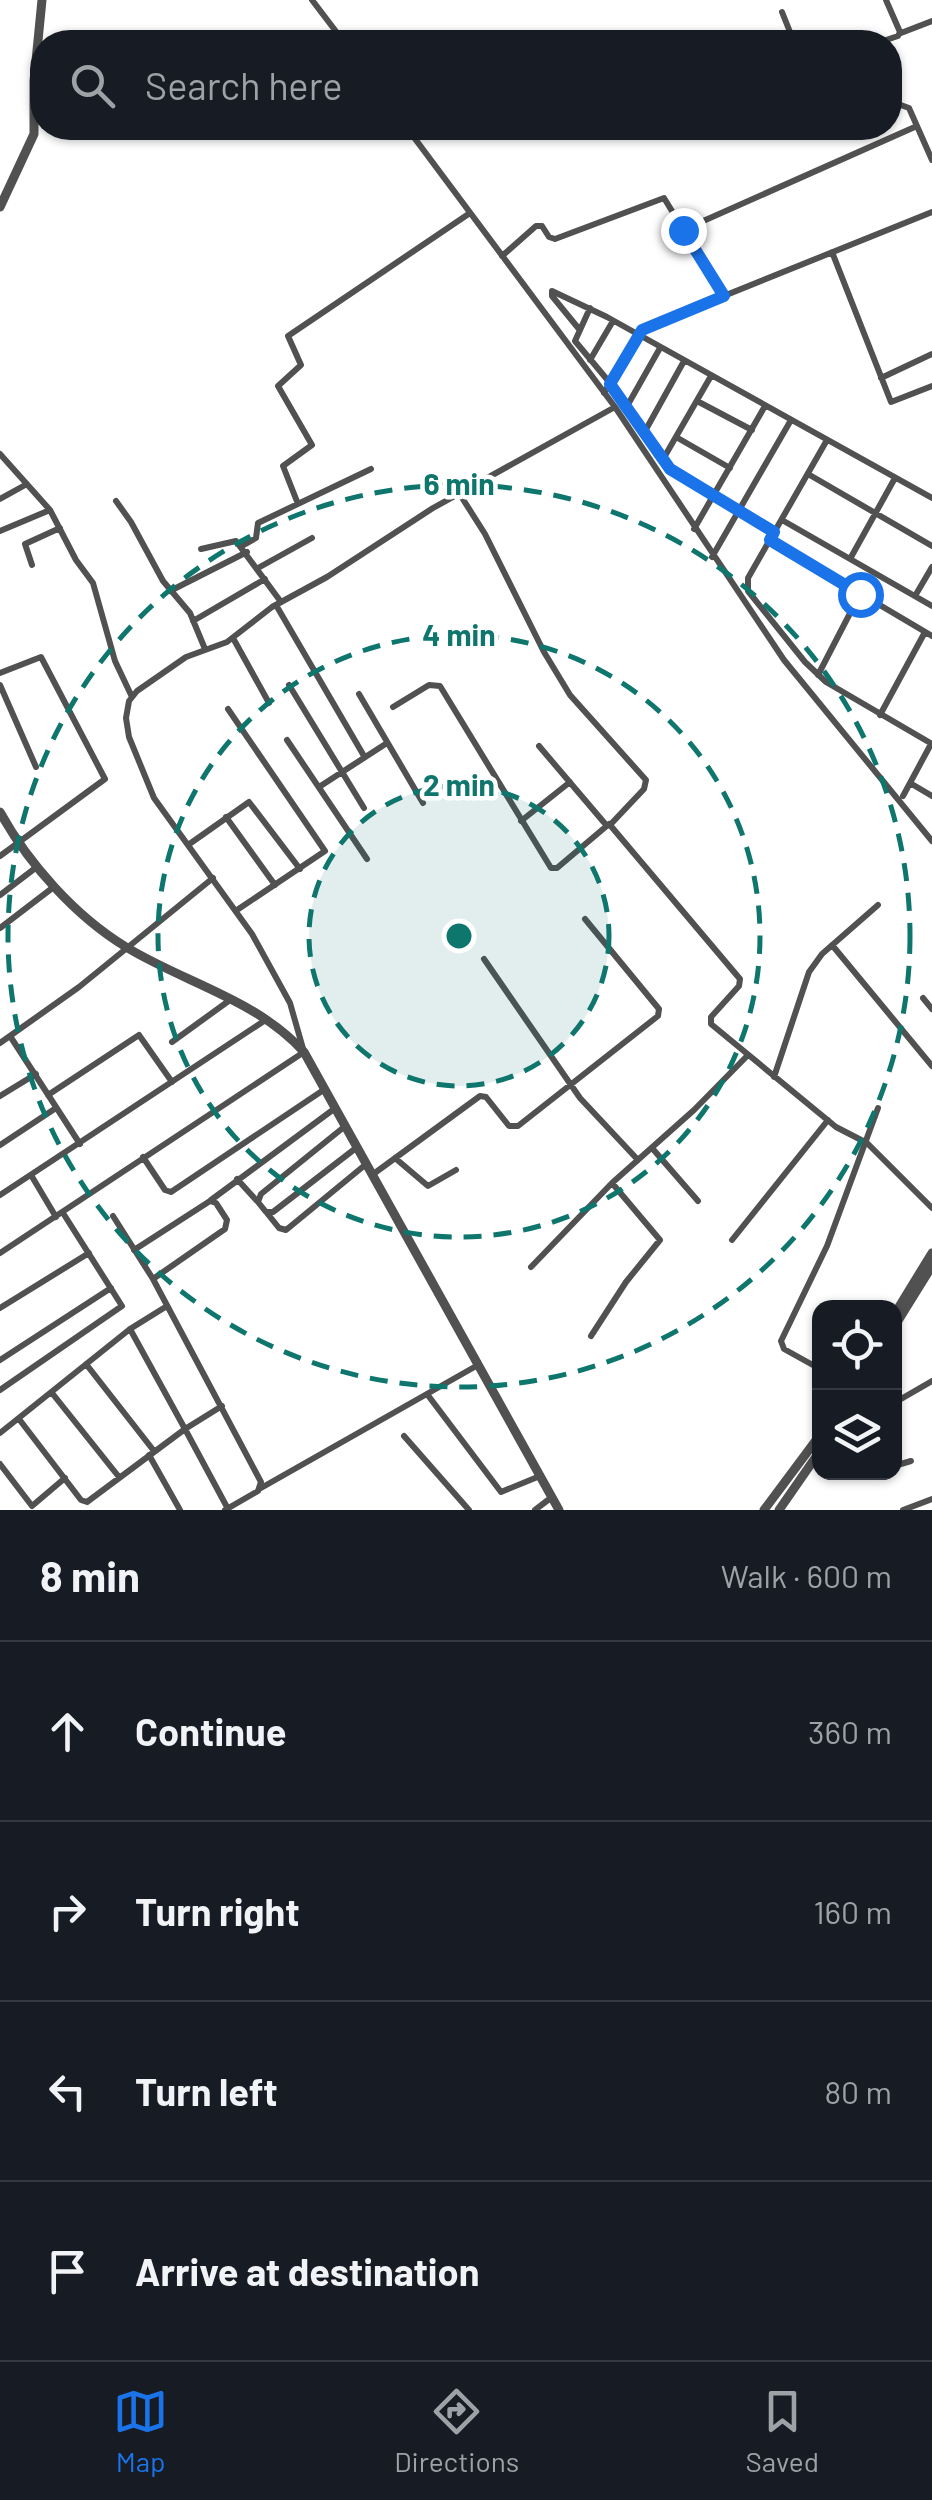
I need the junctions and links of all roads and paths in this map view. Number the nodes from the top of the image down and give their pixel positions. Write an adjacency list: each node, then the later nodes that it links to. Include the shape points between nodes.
1 (42, 0): 6 (street)
2 (312, 0): 7 (street)
3 (886, 0): 9 (street)
4 (782, 12): 8 (street)
5 (932, 20): 10 (street)
6 (39, 30)
7 (335, 30)
8 (789, 30)
9 (899, 30)
10 (902, 32)
11 (902, 106): 12 (street)
12 (917, 126): 13 (street); 17 (street)
13 (902, 133)
14 (31, 140): 18 (street)
15 (416, 140): 20 (street)
16 (886, 140): 21 (street)
17 (931, 155)
18 (0, 207)
19 (932, 212): 22 (street)
20 (470, 213): 23 (street); 59 (street, via 288,336 301,367 278,386 312,445 283,466)
21 (683, 230): 23 (street, via 661,198 556,238 538,225); 24 (street)
22 (832, 252): 24 (street); 34 (street)
23 (502, 256): 37 (street)
24 (724, 296): 28 (street)
25 (590, 308): 26 (street); 27 (street); 27 (street, via 552,292)
26 (614, 321): 28 (street); 31 (street)
27 (578, 329): 31 (street, via 574,340)
28 (637, 334): 29 (street); 35 (street)
29 (660, 348): 32 (street); 41 (street)
30 (932, 354): 34 (street)
31 (590, 360): 35 (street)
32 (684, 361): 33 (street); 44 (street)
33 (711, 376): 38 (street); 39 (street)
34 (881, 378): 36 (street, via 893,403)
35 (610, 384): 37 (street); 41 (street)
36 (932, 386)
37 (604, 393): 40 (street)
38 (696, 400): 43 (street); 45 (street)
39 (765, 406): 42 (street); 43 (street)
40 (615, 408): 54 (street); 65 (street)
41 (626, 408): 44 (street)
42 (791, 420): 46 (street); 61 (street)
43 (752, 430): 49 (street)
44 (644, 433): 48 (street)
45 (676, 437): 48 (street); 49 (street)
46 (827, 440): 51 (street); 52 (street)
47 (0, 454): 53 (street)
48 (662, 461): 55 (street)
49 (730, 468): 55 (street)
50 (371, 469): 59 (street)
51 (808, 474): 62 (street); 63 (street)
52 (895, 478): 56 (street); 62 (street)
53 (28, 484): 57 (street); 60 (street)
54 (459, 493): 81 (street); 114 (street, via 570,695 646,780)
55 (714, 496): 61 (street); 65 (street)
56 (932, 498)
57 (0, 499)
58 (116, 501): 78 (street)
59 (298, 504): 71 (street, via 258,523 256,538)
60 (50, 510): 64 (street); 66 (street)
61 (739, 512): 67 (street); 72 (street)
62 (875, 513): 69 (street); 73 (street)
63 (782, 520): 67 (street); 73 (street)
64 (60, 528): 74 (street, via 25,544); 92 (street, via 96,590)
65 (694, 529): 72 (street)
66 (0, 531)
67 (772, 536): 79 (street); 88 (street, via 748,578 748,592)
68 (312, 538): 76 (street)
69 (932, 546)
70 (201, 549): 71 (street, via 230,540)
71 (244, 549): 76 (street); 78 (street)
72 (712, 557): 115 (street, via 784,660)
73 (850, 559): 80 (street)
74 (32, 565)
75 (932, 567): 80 (street)
76 (258, 568): 77 (street)
77 (265, 579): 81 (street); 83 (street)
78 (170, 591): 83 (street)
79 (860, 594): 84 (street); 88 (street)
80 (915, 596): 82 (street)
81 (278, 604): 85 (street); 101 (street)
82 (932, 606)
83 (194, 621): 86 (street)
84 (929, 634): 96 (street)
85 (233, 638): 86 (street); 93 (street)
86 (205, 649): 92 (street)
87 (0, 673): 116 (street, via 42,657 105,777)
88 (818, 675): 96 (street)
89 (289, 685): 103 (street)
90 (0, 686): 102 (street)
91 (359, 694): 98 (street)
92 (132, 697): 117 (street, via 126,718 134,754 154,798)
93 (269, 703)
94 (393, 707): 113 (street, via 440,686)
95 (228, 708): 121 (street, via 324,850)
96 (880, 715): 99 (street)
97 (287, 740): 106 (street)
98 (386, 743): 101 (street); 109 (street)
99 (932, 743): 105 (street)
100 (540, 746): 104 (street)
101 (364, 756): 103 (street)
102 (36, 767)
103 (342, 771): 106 (street); 110 (street)
104 (570, 782): 113 (street); 114 (street)
105 (910, 783): 107 (street); 108 (street)
106 (319, 787): 119 (street)
107 (904, 796)
108 (932, 796)
109 (423, 803)
110 (364, 808)
111 (0, 812): 116 (street)
112 (226, 817): 117 (street); 121 (street, via 252,802); 124 (street)
113 (521, 822): 114 (street, via 554,868)
114 (609, 824): 141 (street, via 740,979 710,1022)
115 (932, 841)
116 (18, 842): 118 (street); 120 (street)
117 (188, 845): 122 (street)
118 (0, 856)
119 (367, 859)
120 (38, 866): 123 (street); 125 (street)
121 (300, 869): 124 (street)
122 (213, 878): 127 (street); 131 (street)
123 (56, 885): 129 (street); 131 (street)
124 (274, 885): 127 (street)
125 (0, 895)
126 (878, 906): 130 (street)
127 (237, 910): 140 (street, via 290,1003)
128 (585, 919): 146 (street, via 660,1013)
129 (0, 928)
130 (832, 945): 142 (street); 144 (street, via 805,978)
131 (126, 947): 134 (street); 137 (street)
132 (484, 960): 146 (street)
133 (923, 998): 135 (street)
134 (232, 999): 136 (street); 138 (street)
135 (932, 1009)
136 (268, 1019): 140 (street); 145 (street)
137 (10, 1036): 139 (street); 143 (street)
138 (172, 1042)
139 (0, 1043)
140 (304, 1052): 147 (street); 160 (street)
141 (748, 1055): 144 (street); 159 (street)
142 (932, 1066)
143 (36, 1074): 148 (street); 149 (street)
144 (774, 1077): 153 (street)
145 (172, 1082): 148 (street, via 144,1038 136,1036); 156 (street)
146 (571, 1084): 161 (street, via 513,1128 480,1096); 162 (street)
147 (325, 1090): 152 (street); 160 (street, via 171,1192)
148 (48, 1095): 150 (street)
149 (0, 1096)
150 (56, 1108): 156 (street); 157 (street)
151 (878, 1108): 155 (street)
152 (334, 1109): 154 (street); 167 (street)
153 (828, 1120): 155 (street); 177 (street)
154 (344, 1127): 158 (street); 172 (street)
155 (868, 1142): 173 (street); 194 (street, via 781,1341)
156 (80, 1144): 165 (street)
157 (0, 1145)
158 (356, 1148): 163 (street); 174 (street)
159 (652, 1148): 162 (street); 171 (street)
160 (143, 1157): 175 (street)
161 (395, 1158): 164 (street, via 428,1186); 166 (street)
162 (638, 1160): 168 (street)
163 (365, 1165): 166 (street); 174 (street, via 286,1230)
164 (456, 1170)
165 (31, 1175): 169 (street); 175 (street)
166 (371, 1176): 195 (street)
167 (237, 1179): 170 (street); 172 (street)
168 (612, 1184): 183 (street); 191 (street, via 659,1242)
169 (0, 1195)
170 (210, 1201): 178 (street); 184 (street, via 227,1220 226,1229)
171 (698, 1201)
172 (258, 1202): 174 (street)
173 (932, 1208)
174 (266, 1212)
175 (59, 1215): 179 (street); 180 (street)
176 (113, 1216): 178 (street)
177 (732, 1240)
178 (134, 1250): 184 (street)
179 (89, 1252): 185 (street); 188 (street)
180 (0, 1253)
181 (932, 1253): 186 (street)
182 (932, 1266): 189 (street)
183 (531, 1268)
184 (152, 1279): 187 (street)
185 (111, 1288): 192 (street); 197 (street, via 122,1306)
186 (902, 1301)
187 (167, 1306): 190 (street); 201 (street)
188 (0, 1308)
189 (902, 1314)
190 (130, 1329): 193 (street); 203 (street)
191 (590, 1336)
192 (0, 1360)
193 (86, 1364): 198 (street); 207 (street)
194 (812, 1365)
195 (478, 1366): 199 (street); 212 (street)
196 (932, 1381): 200 (street)
197 (0, 1390)
198 (52, 1393): 202 (street); 213 (street)
199 (427, 1394): 212 (street, via 501,1492); 215 (street)
200 (902, 1398)
201 (222, 1406): 203 (street); 215 (street)
202 (19, 1419): 204 (street); 214 (street)
203 (186, 1429): 207 (street); 219 (street)
204 (0, 1433)
205 (404, 1436): 221 (street)
206 (812, 1446): 224 (street)
207 (152, 1453): 213 (street); 220 (street)
208 (911, 1461): 211 (street)
209 (812, 1463): 225 (street)
210 (0, 1464): 218 (street)
211 (902, 1464)
212 (540, 1476): 216 (street)
213 (119, 1477): 214 (street, via 87,1502)
214 (65, 1478): 218 (street)
215 (260, 1489): 219 (street)
216 (552, 1497): 222 (street); 223 (street)
217 (932, 1499): 226 (street)
218 (30, 1508)
219 (227, 1509)
220 (180, 1510)
221 (469, 1510)
222 (535, 1510)
223 (559, 1510)
224 (764, 1510)
225 (779, 1510)
226 (903, 1510)

